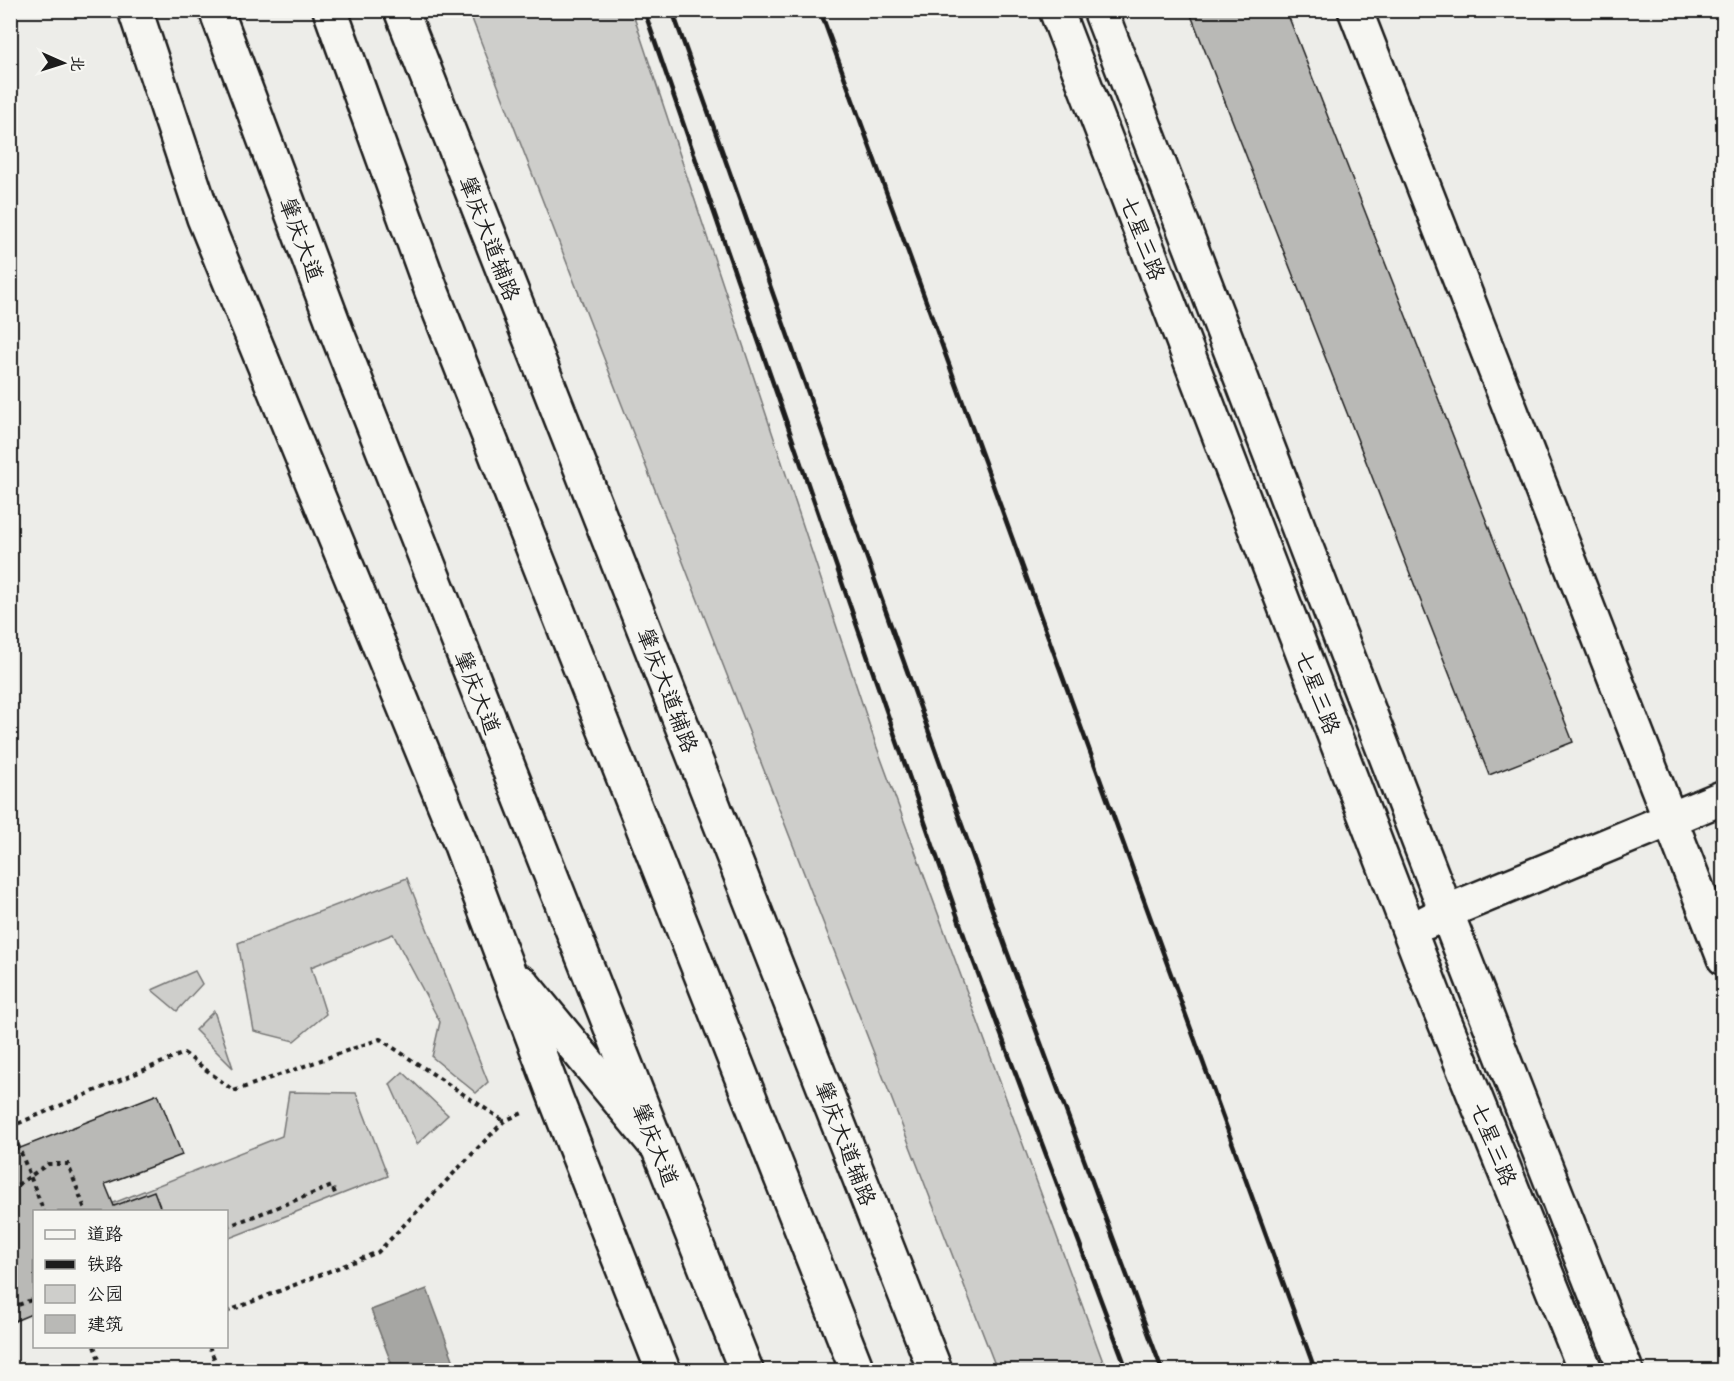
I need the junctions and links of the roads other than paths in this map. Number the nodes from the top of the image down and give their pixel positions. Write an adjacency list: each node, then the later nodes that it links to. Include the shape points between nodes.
1 (135, 10): 13 (main road, via 204,218)
2 (216, 10): 14 (main road, 肇庆大道, via 337,333)
3 (330, 10): 17 (main road, via 432,292)
4 (401, 10): 18 (main road, 肇庆大道辅路)
5 (1056, 10): 11 (main road, 七星三路)
6 (1100, 10): 10 (main road, 七星三路)
7 (1355, 10): 9 (main road)
8 (1724, 796): 9 (main road)
9 (1671, 817): 10 (main road); 12 (main road)
10 (1446, 912): 11 (main road); 20 (main road, 七星三路)
11 (1410, 932): 19 (main road, 七星三路)
12 (1724, 958)
13 (506, 963): 14 (main road); 15 (main road)
14 (658, 1148): 16 (main road, 肇庆大道)
15 (663, 1371)
16 (746, 1371)
17 (857, 1371)
18 (935, 1371)
19 (1585, 1371)
20 (1626, 1371)

